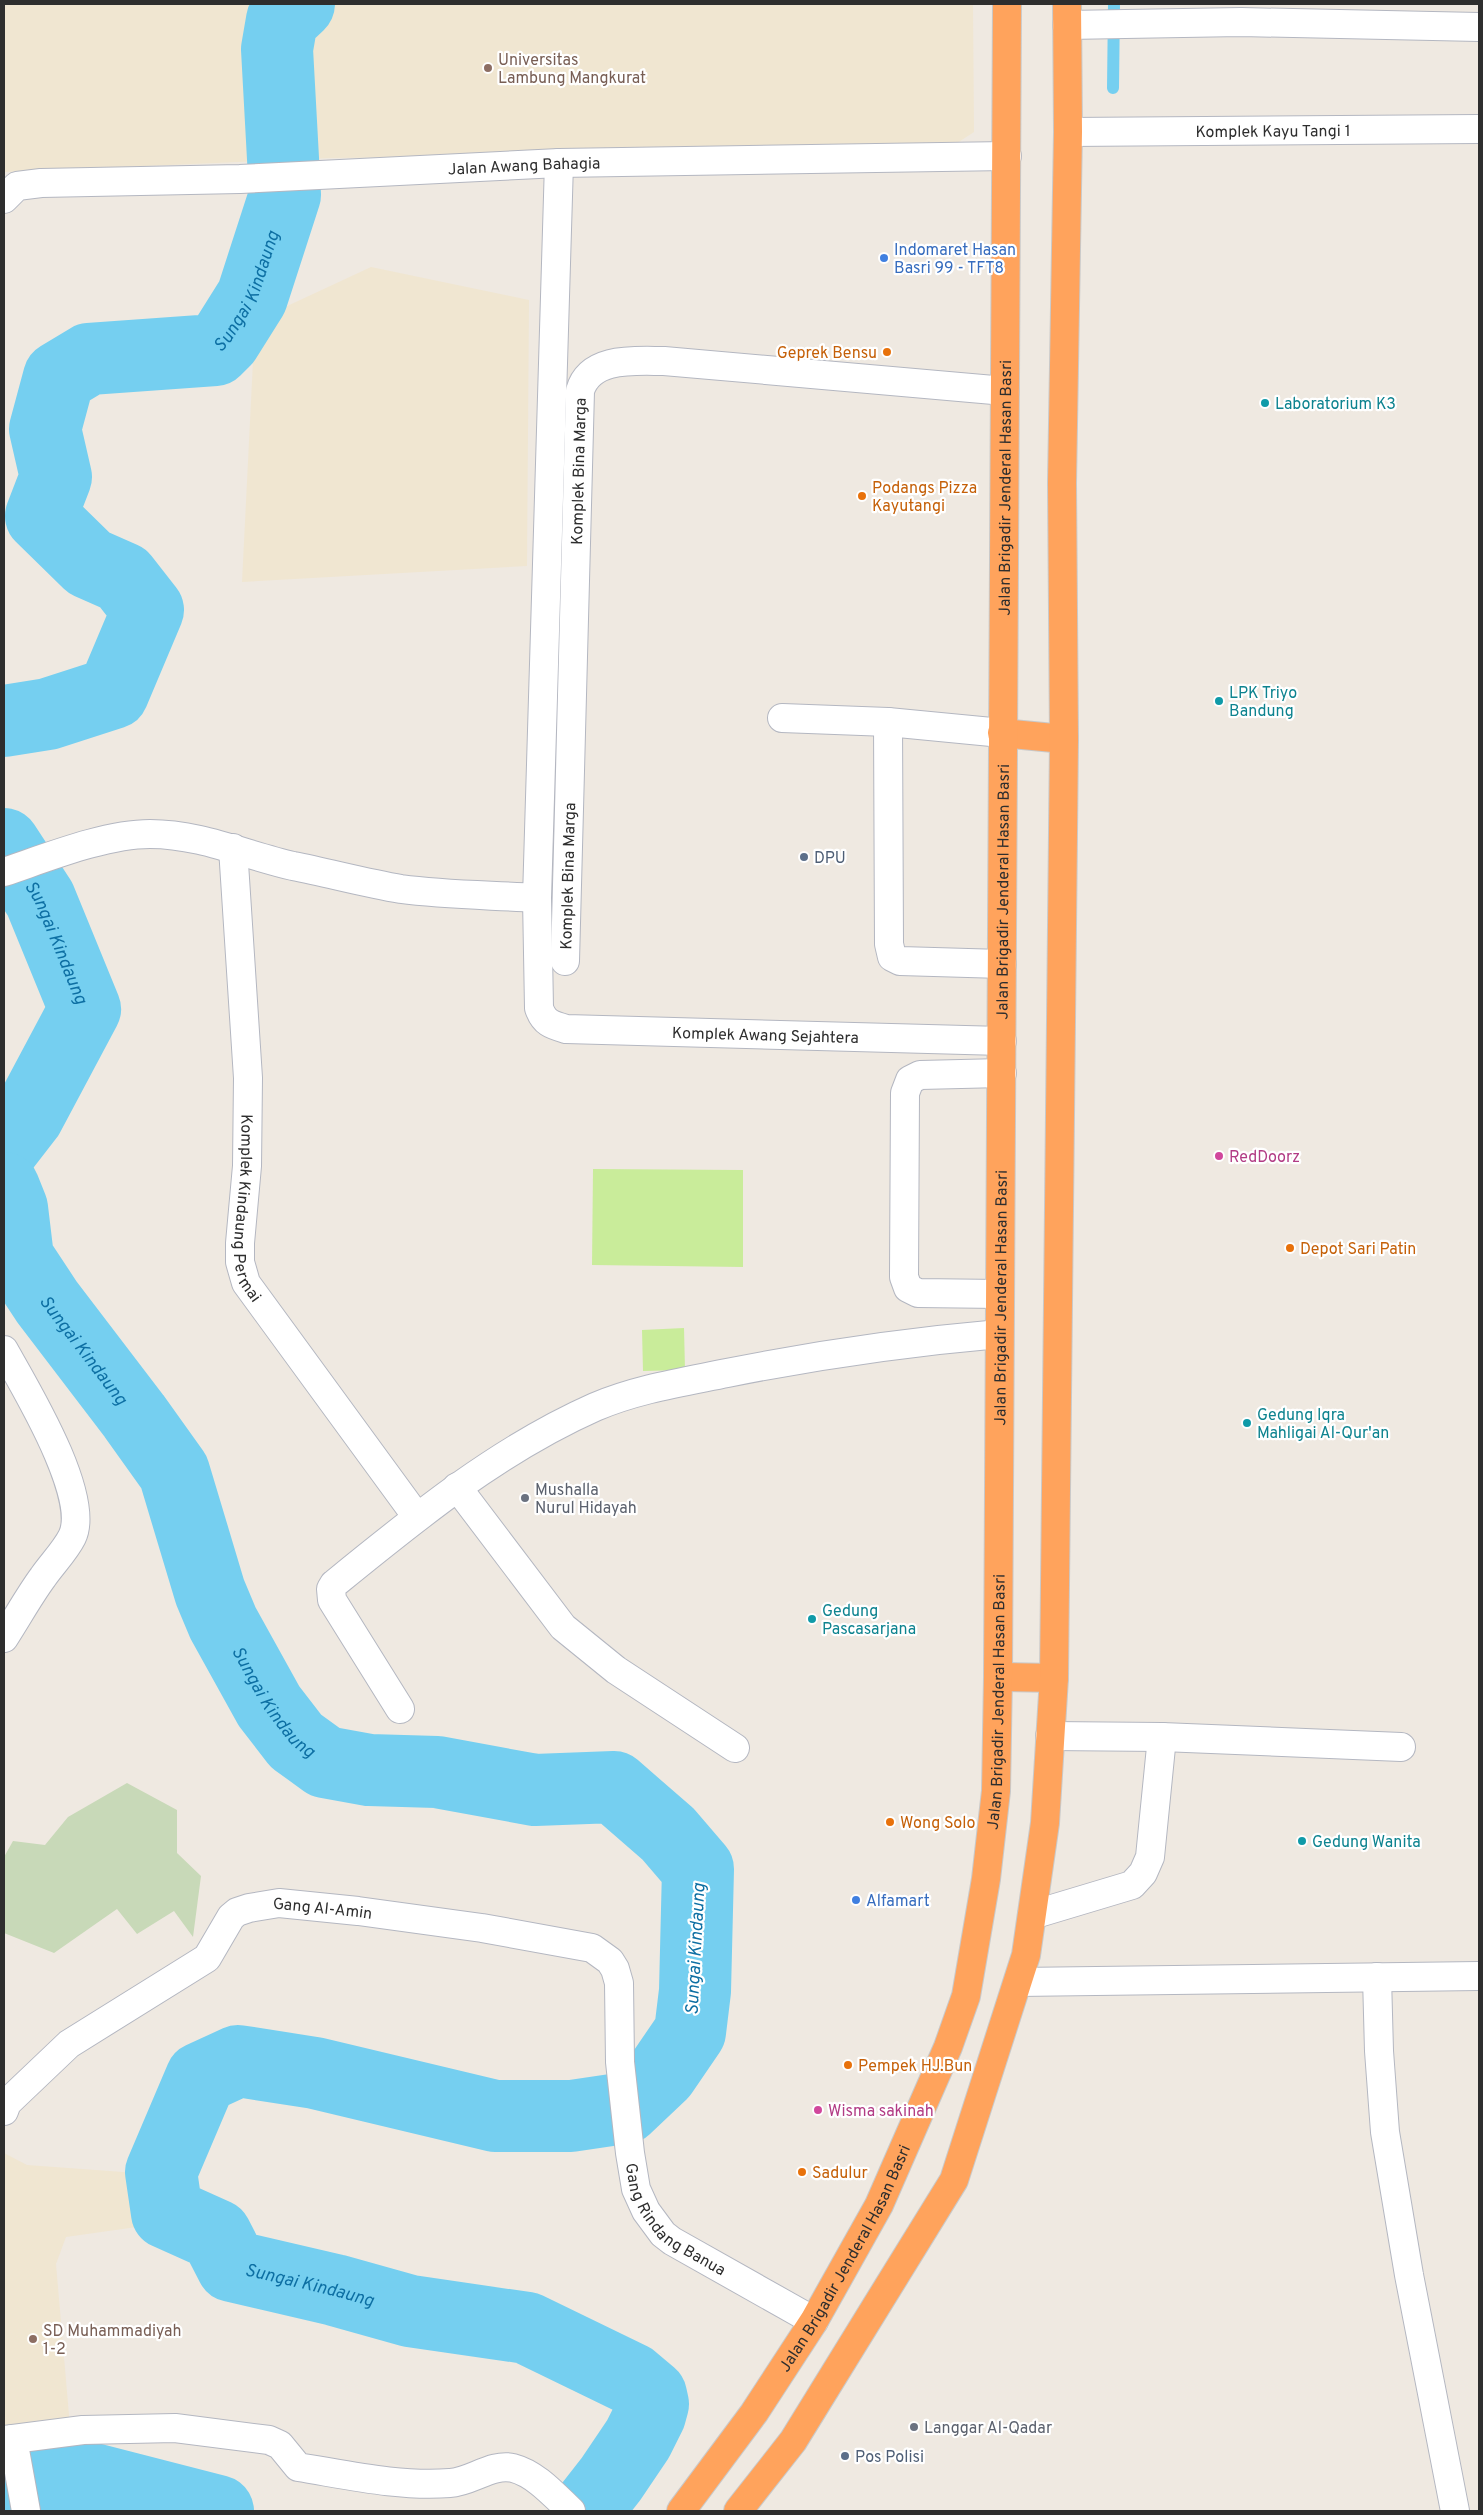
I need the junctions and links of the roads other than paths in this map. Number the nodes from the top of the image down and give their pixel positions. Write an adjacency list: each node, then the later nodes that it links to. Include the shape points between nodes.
1 (1007, 4): 8 (highway, Jalan Brigadir Jenderal Hasan Basri)
2 (1238, 13): 3 (street); 4 (street, via 1112,26)
3 (1356, 14): 5 (street)
4 (1067, 15): 7 (highway)
5 (1479, 27)
6 (1479, 129): 7 (street, Komplek Kayu Tangi 1)
7 (1068, 132): 15 (highway, via 1062,483)
8 (1007, 156): 9 (street, Jalan Awang Bahagia); 11 (highway, Jalan Brigadir Jenderal Hasan Basri)
9 (559, 163): 10 (street, Jalan Awang Bahagia, via 319,176 41,183 18,186); 18 (street)
10 (4, 199)
11 (1005, 391): 14 (highway, Jalan Brigadir Jenderal Hasan Basri); 19 (street, Komplek Bina Marga, via 664,361 619,362 600,368 582,382)
12 (782, 718): 13 (street)
13 (888, 722): 14 (street); 20 (street, via 889,944 892,957 900,961)
14 (1002, 733): 15 (highway); 20 (highway, Jalan Brigadir Jenderal Hasan Basri)
15 (1064, 739): 30 (highway)
16 (233, 848): 17 (street, via 173,835 148,834 113,839); 18 (street, via 289,865 401,889); 27 (street, Komplek Kindaung Permai, via 248,1078 247,1166 240,1262 246,1282)
17 (4, 872)
18 (536, 898): 21 (street, Komplek Awang Sejahtera, via 538,1008 548,1025 566,1029)
19 (565, 961)
20 (1002, 964): 21 (highway, Jalan Brigadir Jenderal Hasan Basri)
21 (1002, 1041): 22 (highway, Jalan Brigadir Jenderal Hasan Basri)
22 (1002, 1073): 23 (highway, Jalan Brigadir Jenderal Hasan Basri); 23 (street, via 920,1075 910,1080 905,1093 904,1276 908,1288 918,1293)
23 (1000, 1294): 24 (highway, Jalan Brigadir Jenderal Hasan Basri)
24 (999, 1334): 26 (street, via 914,1342 774,1364 654,1388 595,1407 527,1442); 29 (highway, Jalan Brigadir Jenderal Hasan Basri)
25 (4, 1350): 28 (street, via 42,1418 69,1483 75,1504 75,1520 73,1536)
26 (457, 1487): 27 (street); 35 (street, via 562,1627 616,1670)
27 (417, 1516): 31 (street, via 331,1589 332,1600)
28 (4, 1638)
29 (998, 1677): 30 (highway); 42 (highway, Jalan Brigadir Jenderal Hasan Basri, via 996,1791 986,1878 966,1996 948,2047 879,2205)
30 (1054, 1678): 32 (highway)
31 (400, 1710)
32 (1050, 1736): 33 (street); 36 (highway, via 1045,1823)
33 (1162, 1737): 34 (street); 36 (street, via 1150,1857 1143,1873 1132,1884)
34 (1401, 1747)
35 (735, 1748)
36 (1032, 1915): 39 (highway)
37 (1479, 1976): 38 (street)
38 (1378, 1977): 39 (street); 48 (street, via 1386,2132 1411,2285)
39 (1018, 1982): 47 (highway, via 954,2180 793,2441)
40 (620, 2062): 41 (street, Gang Al-Amin, via 619,1983 610,1961 592,1948 482,1928 279,1903 237,1912 207,1958 69,2044 8,2103); 42 (street, Gang Rindang Banua, via 636,2190 663,2234)
41 (4, 2111)
42 (814, 2321): 46 (highway, Jalan Brigadir Jenderal Hasan Basri, via 754,2413)
43 (11, 2447): 44 (street); 45 (street, via 83,2430 175,2428 269,2440 280,2445 298,2467 386,2481 451,2483 502,2467 514,2469 545,2486)
44 (26, 2511)
45 (571, 2511)
46 (681, 2511)
47 (738, 2511)
48 (1455, 2511)

